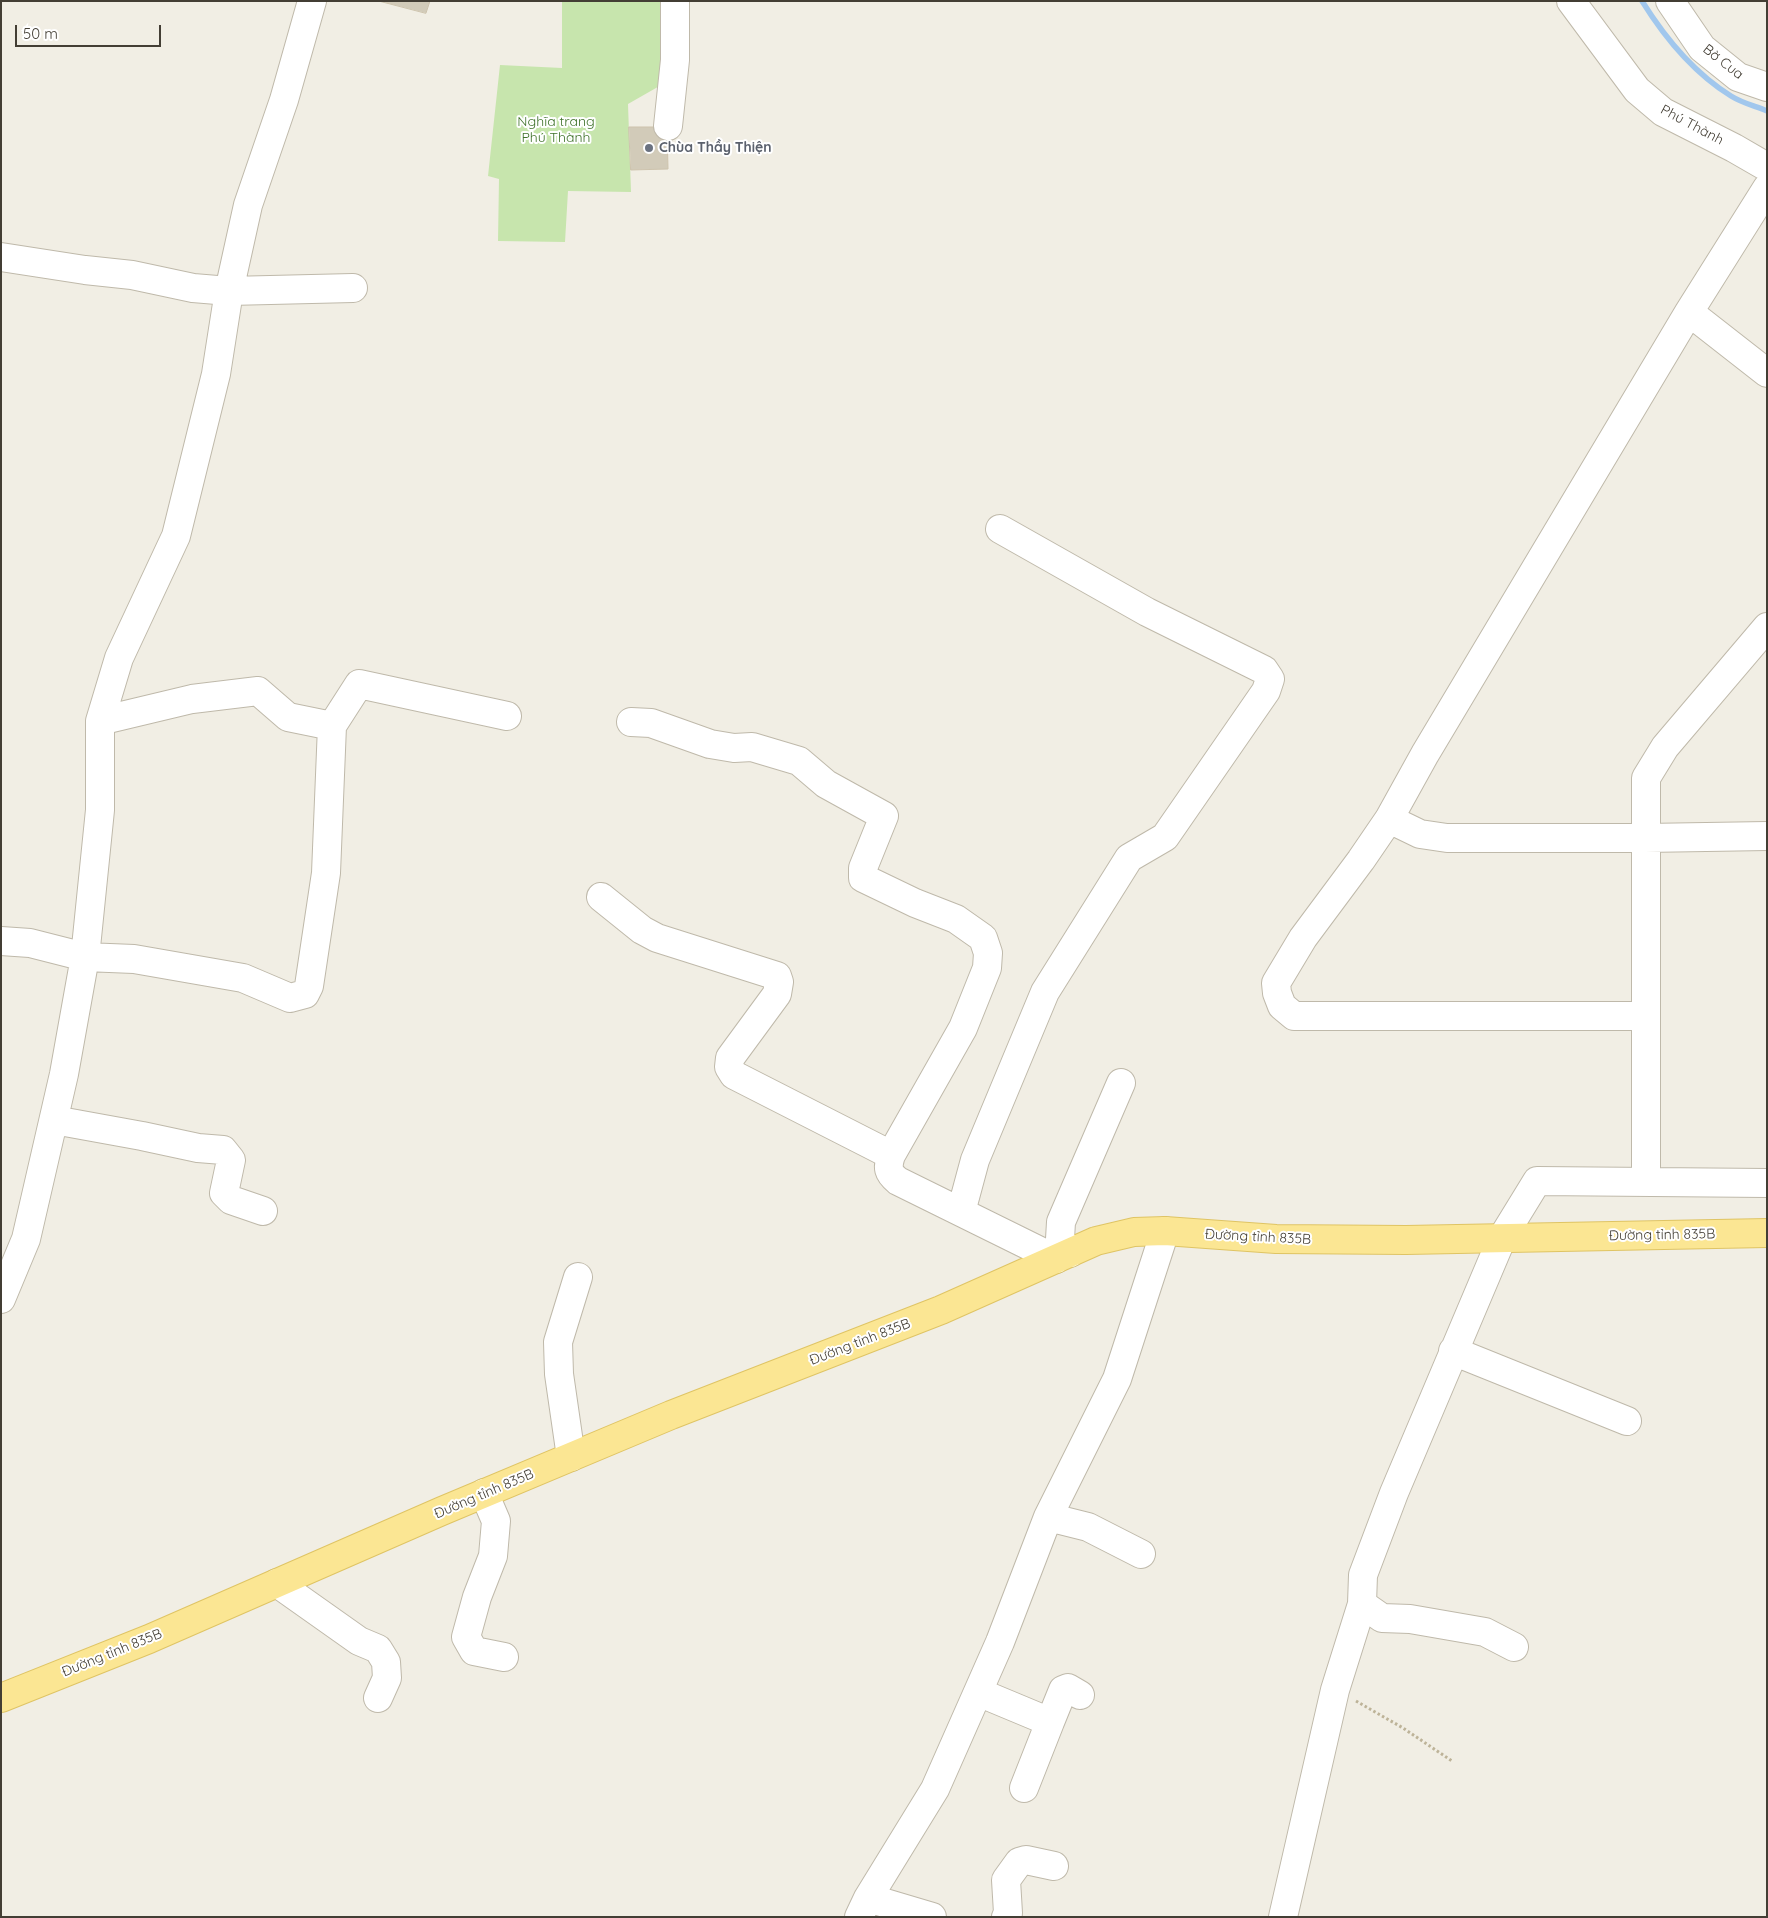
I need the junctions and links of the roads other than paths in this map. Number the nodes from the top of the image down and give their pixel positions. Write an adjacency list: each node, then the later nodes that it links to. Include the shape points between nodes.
1 (312, 1): 11 (street, via 284,100 248,205)
2 (675, 1): 6 (street, via 676,60)
3 (1571, 1): 7 (street, Phú Thành, via 1637,90 1662,112)
4 (1670, 1): 5 (street, Bờ Cua, via 1702,48 1738,77)
5 (1767, 87)
6 (668, 126)
7 (1767, 167)
8 (1767, 188): 12 (street)
9 (1, 257): 11 (street)
10 (353, 288): 11 (street)
11 (228, 291): 17 (street, via 216,374 176,536 119,658)
12 (1689, 312): 13 (street); 20 (street)
13 (1767, 373)
14 (1000, 529): 33 (street, via 1147,612 1264,670 1270,679 1266,691 1164,837 1129,858 1045,992 975,1160)
15 (1767, 627): 22 (street, via 1665,747 1646,778)
16 (507, 716): 19 (street, via 359,684)
17 (100, 721): 19 (street, via 192,699 258,691 288,717); 25 (street, via 100,810)
18 (631, 722): 29 (street, via 651,723 710,744 752,747 800,761 826,784 884,816 863,868 863,878 956,919 983,938 988,953 987,968 963,1028)
19 (332, 726): 25 (street, via 326,873 309,986 305,994 290,998 242,978 134,959)
20 (1389, 819): 22 (street, via 1420,834 1447,838); 26 (street, via 1303,938 1276,983 1282,1006 1294,1016)
21 (1767, 836): 22 (street)
22 (1645, 838): 26 (street)
23 (601, 897): 29 (street, via 657,938 777,976 780,982 777,994 730,1058 728,1067 734,1075)
24 (1, 941): 25 (street, via 30,943)
25 (85, 957): 28 (street)
26 (1646, 1016): 30 (street)
27 (1121, 1083): 37 (street, via 1060,1222)
28 (54, 1120): 32 (street, via 223,1150 231,1160 224,1193 231,1200); 39 (street, via 26,1239)
29 (891, 1155): 33 (street, via 888,1170 898,1181)
30 (1646, 1182): 31 (street); 36 (street, via 1537,1181)
31 (1767, 1183)
32 (263, 1212)
33 (960, 1212): 37 (street)
34 (1165, 1231): 36 (main road, Đường tỉnh 835B, via 1276,1239); 37 (main road, Đường tỉnh 835B, via 1134,1232 1096,1241); 44 (street, via 1117,1379)
35 (1767, 1233): 36 (main road, Đường tỉnh 835B)
36 (1502, 1238): 40 (street)
37 (1063, 1256): 42 (main road, Đường tỉnh 835B, via 942,1310)
38 (578, 1277): 42 (street, via 558,1342 559,1374)
39 (1, 1300)
40 (1454, 1351): 41 (street); 47 (street, via 1363,1575)
41 (1627, 1421)
42 (571, 1457): 43 (main road, Đường tỉnh 835B)
43 (484, 1494): 46 (main road, Đường tỉnh 835B); 49 (street, via 496,1521 493,1556 466,1636 474,1651)
44 (1048, 1517): 45 (street, via 1088,1527); 50 (street)
45 (1141, 1554)
46 (277, 1583): 52 (main road, Đường tỉnh 835B); 53 (street, via 359,1642 378,1649 386,1662 386,1678)
47 (1362, 1604): 48 (street, via 1382,1618 1410,1619 1485,1632); 60 (street, via 1336,1690)
48 (1514, 1647)
49 (504, 1657)
50 (978, 1692): 54 (street); 57 (street, via 935,1788)
51 (1080, 1696): 54 (street, via 1068,1688 1063,1690)
52 (1, 1698)
53 (378, 1698)
54 (1050, 1722): 55 (street)
55 (1024, 1788)
56 (1054, 1866): 59 (street, via 1026,1860 1019,1862 1006,1880)
57 (863, 1907): 58 (street)
58 (932, 1917)
59 (1006, 1917)
60 (1283, 1917)

